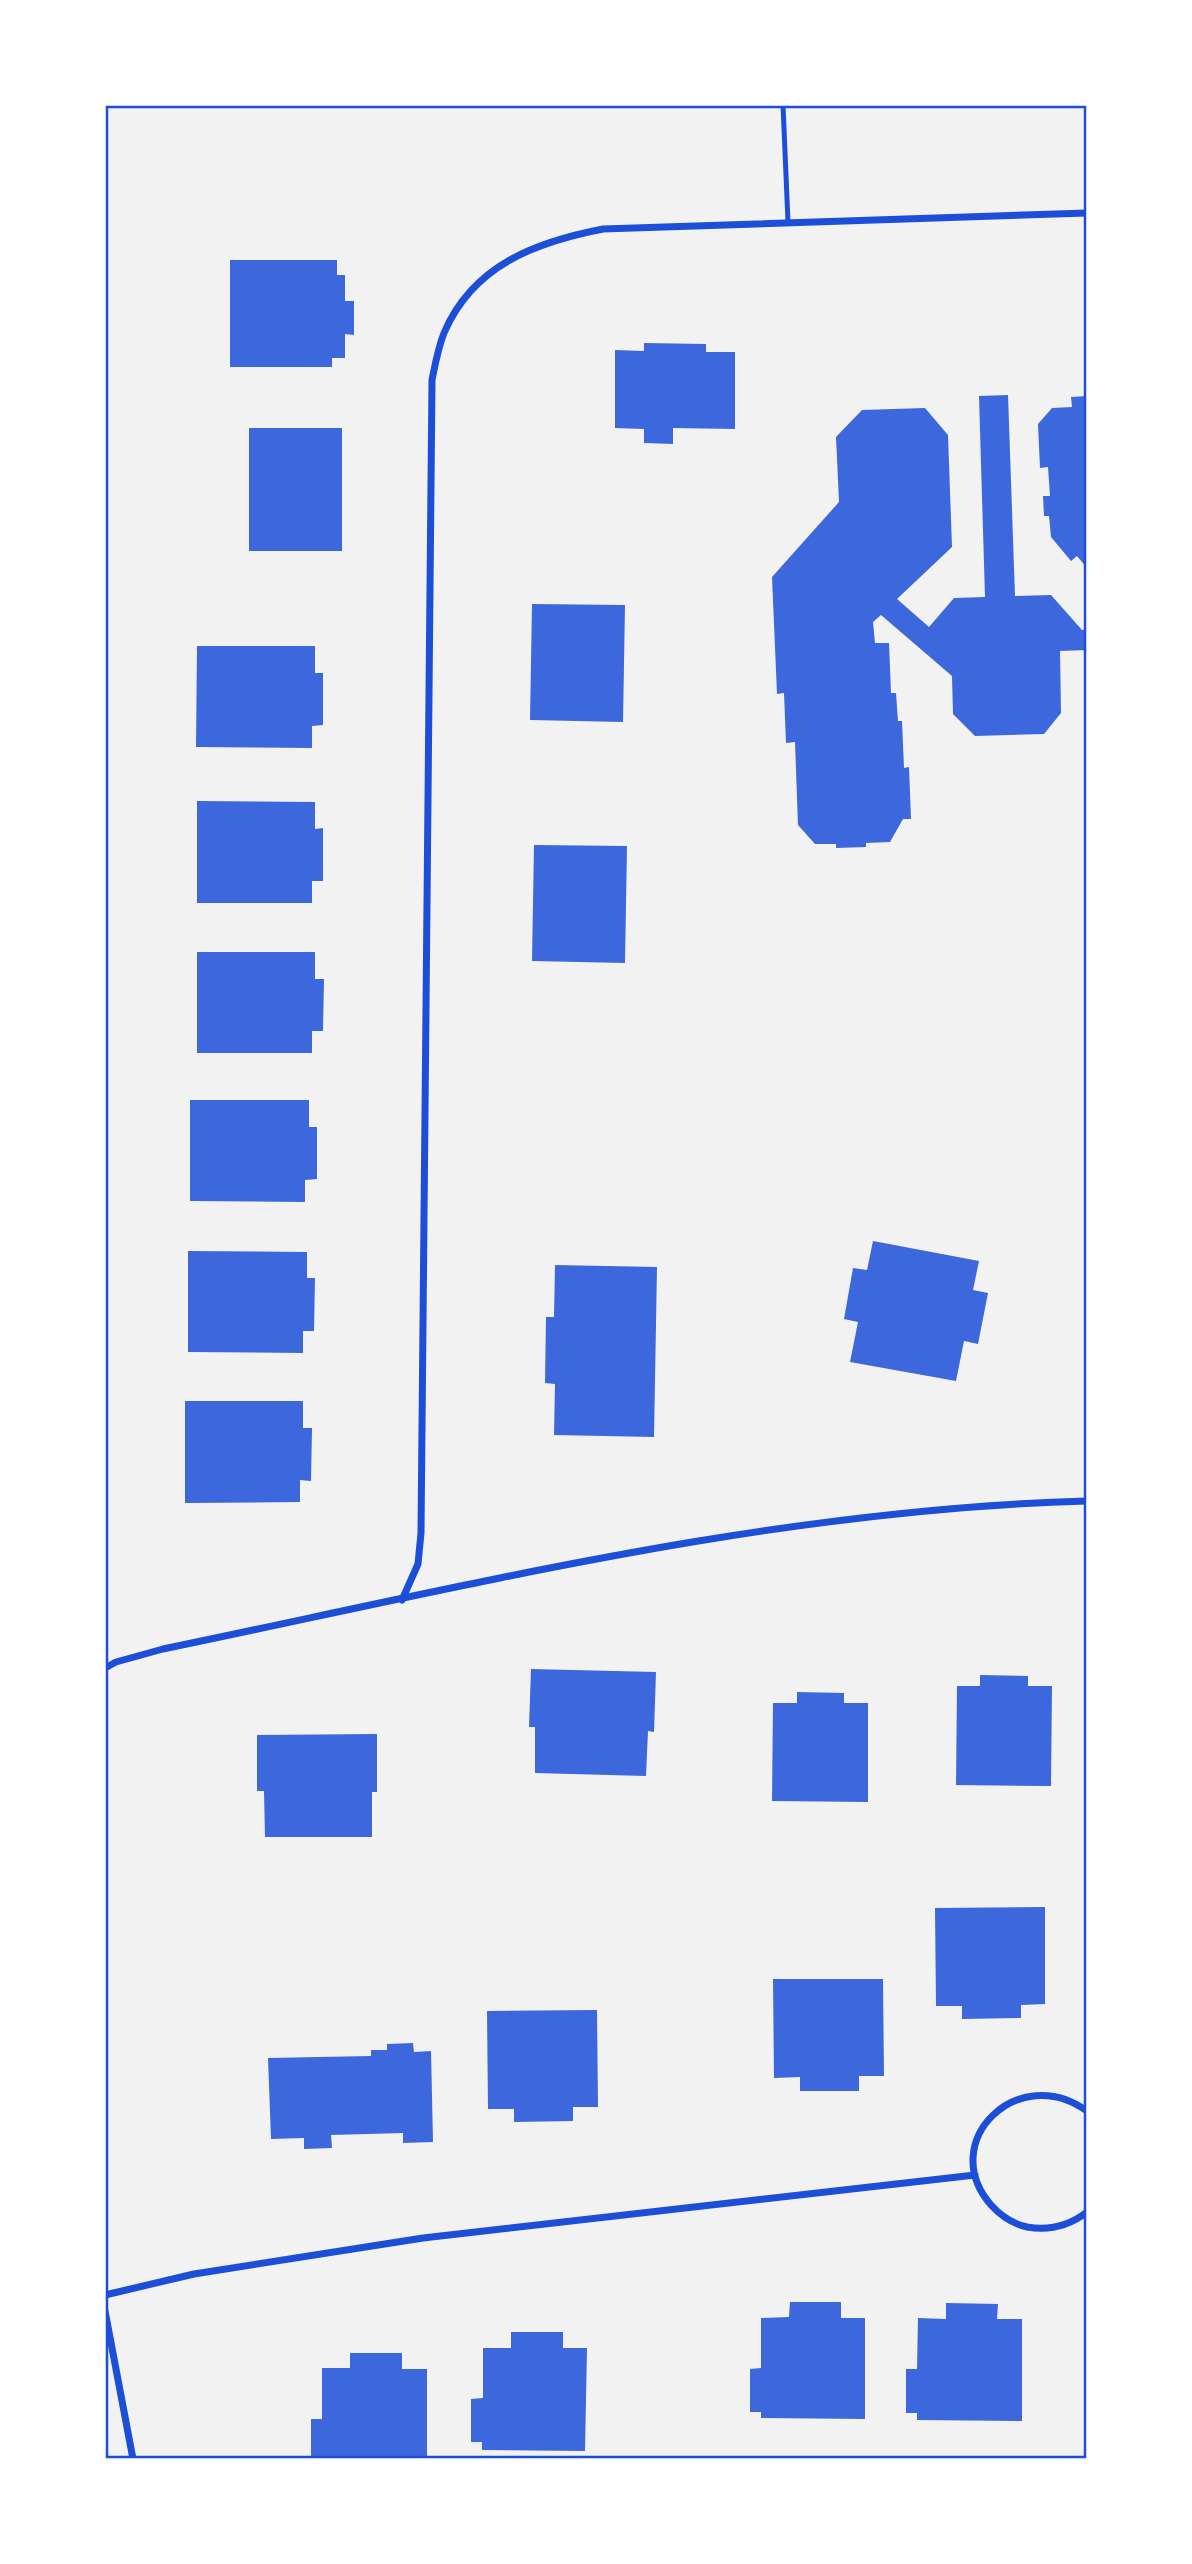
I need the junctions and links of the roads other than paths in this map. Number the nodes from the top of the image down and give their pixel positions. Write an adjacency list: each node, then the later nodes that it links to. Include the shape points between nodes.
1 (783, 105): 3 (lane)
2 (1087, 213): 3 (street)
3 (788, 222): 5 (street, via 603,229 556,238 490,273 461,302 443,335 432,380 421,1533 418,1564)
4 (1087, 1501): 5 (street, via 781,1528)
5 (402, 1600): 6 (street, via 163,1649)
6 (105, 1668)
7 (1087, 2110): 8 (street, via 1052,2094 1030,2094 1009,2101 992,2114 980,2132 974,2153)
8 (975, 2175): 9 (street, via 999,2214 1020,2225 1042,2229 1065,2225); 10 (street, via 410,2239 194,2274)
9 (1087, 2212)
10 (105, 2295)
11 (105, 2311): 12 (street)
12 (133, 2459)

